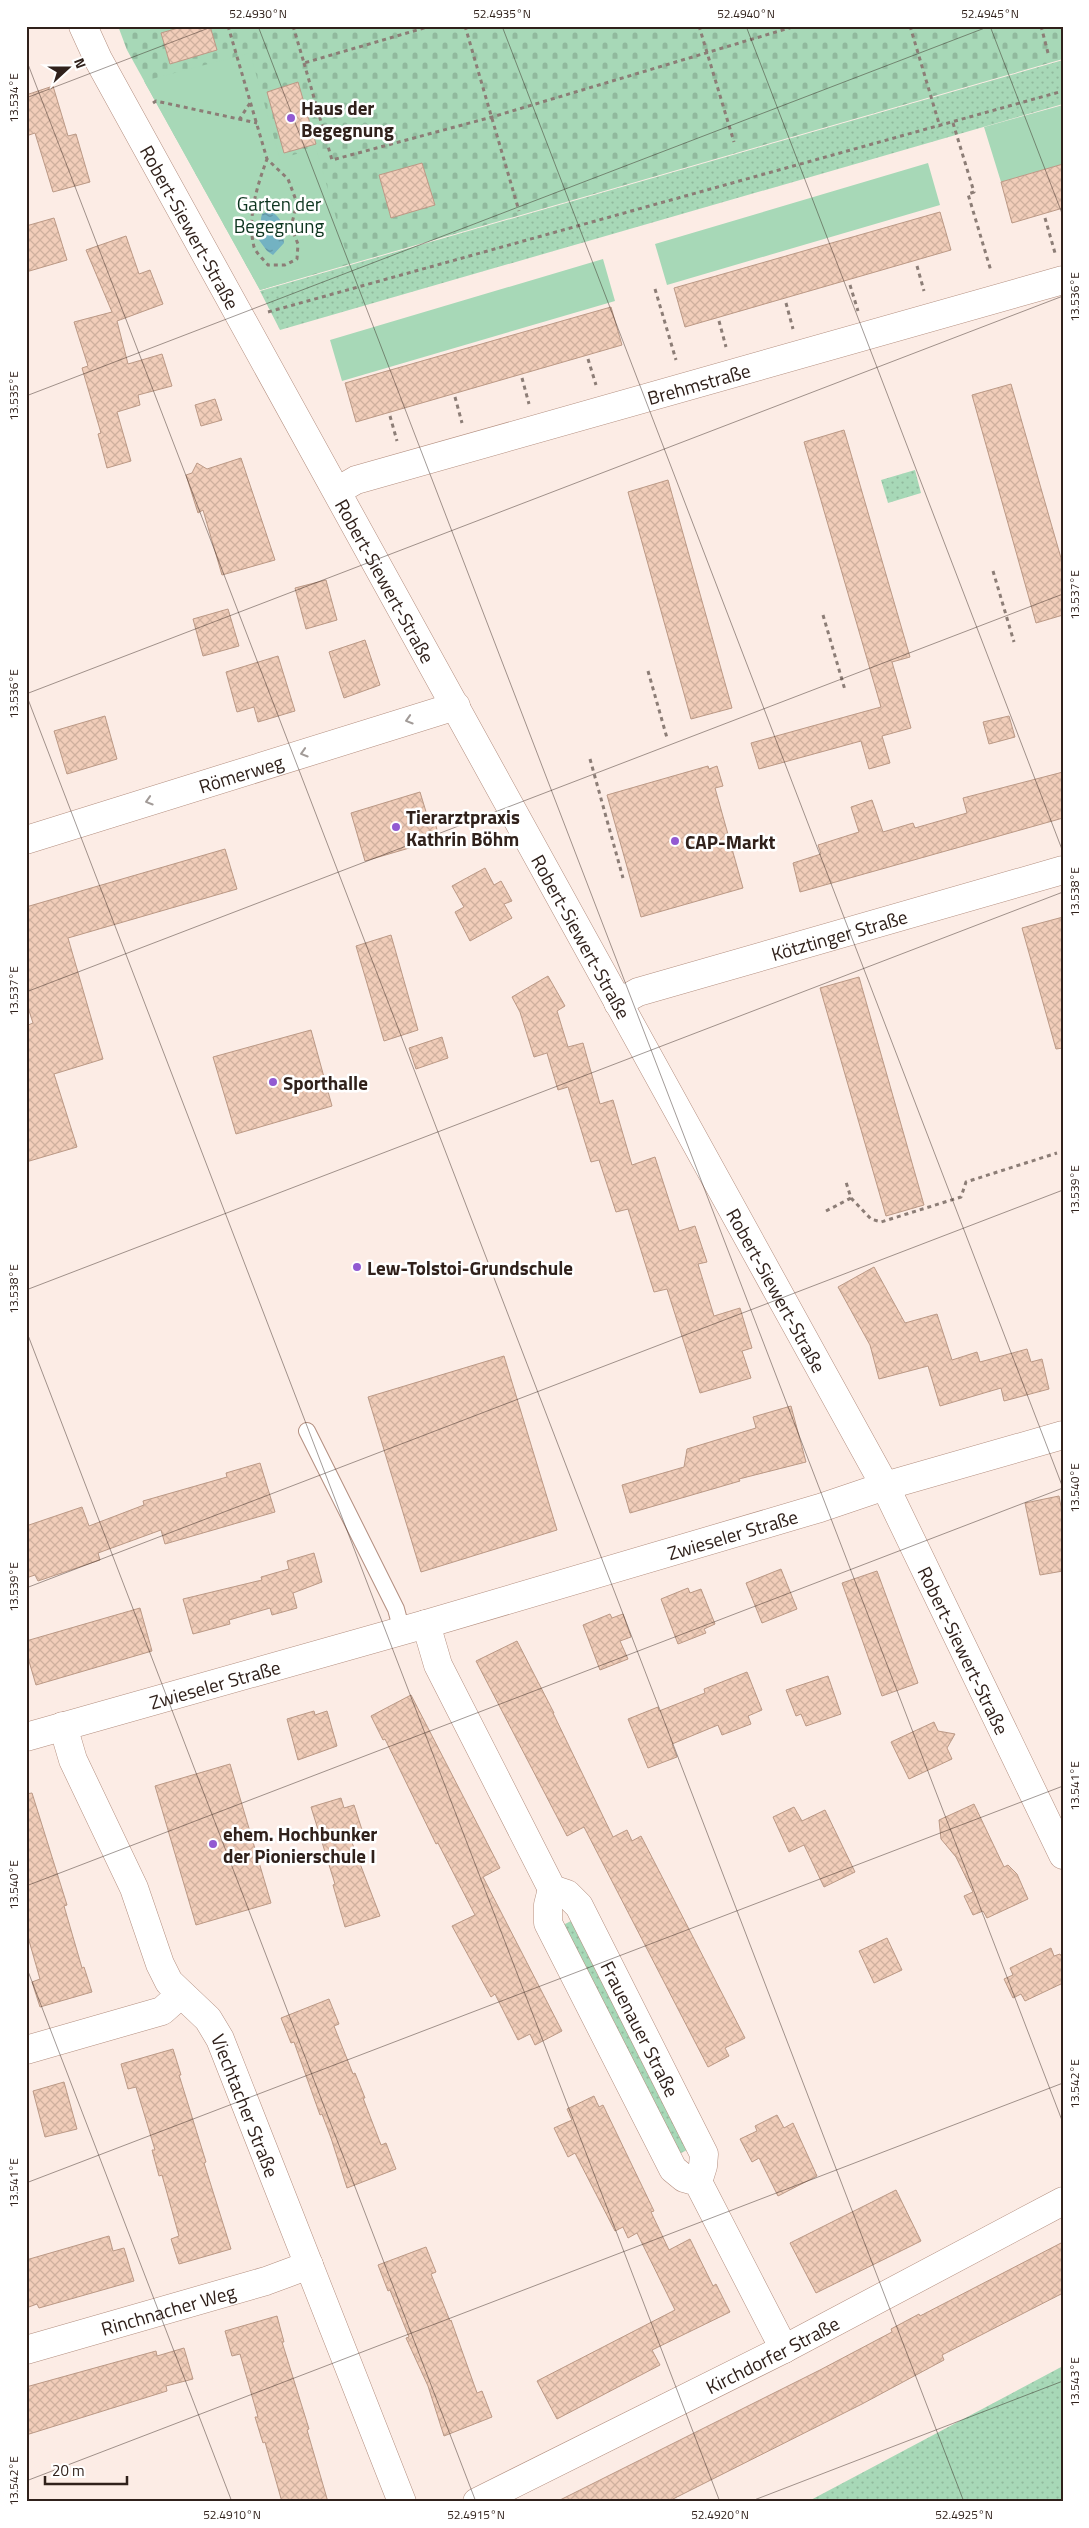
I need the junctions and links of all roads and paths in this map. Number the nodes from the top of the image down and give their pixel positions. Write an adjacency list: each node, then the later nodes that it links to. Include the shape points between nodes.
1 (83, 26): 15 (street, Robert-Siewert-Straße)
2 (228, 26): 14 (path)
3 (293, 26): 12 (path)
4 (431, 26): 12 (path)
5 (465, 26): 16 (path)
6 (699, 26): 10 (path)
7 (796, 26): 10 (path)
8 (910, 26): 20 (path)
9 (1041, 26): 11 (path)
10 (707, 53): 16 (path); 21 (path)
11 (1048, 53)
12 (304, 63): 16 (path, via 332,160)
13 (1063, 91): 19 (path)
14 (251, 103): 17 (path); 18 (path)
15 (129, 115): 17 (path, via 156,101); 32 (street, Robert-Siewert-Straße)
16 (492, 117): 23 (path)
17 (239, 120): 18 (path)
18 (257, 123): 22 (path)
19 (953, 123): 20 (path); 27 (path, via 974,192 968,194)
20 (940, 127): 32 (path)
21 (734, 142)
22 (267, 159): 22 (path, via 288,179 297,202 290,227 298,244 297,259 285,265 268,265 254,248 252,211)
23 (519, 211)
24 (1045, 218): 26 (path)
25 (917, 266): 30 (path)
26 (1060, 271): 46 (street, Brehmstraße, via 356,480)
27 (991, 273)
28 (850, 285): 33 (path)
29 (655, 289): 38 (path)
30 (927, 300)
31 (786, 303): 35 (path)
32 (241, 319): 46 (street, Robert-Siewert-Straße)
33 (861, 320)
34 (719, 321): 36 (path)
35 (796, 339)
36 (727, 349)
37 (588, 359): 40 (path)
38 (677, 363)
39 (522, 378): 42 (path)
40 (596, 387)
41 (455, 397): 44 (path)
42 (530, 406)
43 (390, 416): 45 (path)
44 (463, 425)
45 (398, 444)
46 (337, 492): 52 (street, Robert-Siewert-Straße)
47 (993, 570): 49 (path)
48 (824, 615): 51 (path)
49 (1014, 642)
50 (648, 671): 53 (path)
51 (845, 690)
52 (456, 706): 55 (street, Römerweg, one-way to 55); 58 (street, Robert-Siewert-Straße)
53 (667, 738)
54 (590, 759): 57 (path)
55 (26, 840)
56 (1063, 870): 58 (street, Kötztinger Straße, via 638,992)
57 (623, 878)
58 (618, 1003): 65 (street, Robert-Siewert-Straße)
59 (1057, 1153): 61 (path, via 966,1182 961,1197 881,1222 871,1219)
60 (846, 1182): 61 (path)
61 (851, 1198): 62 (path)
62 (826, 1211)
63 (307, 1431): 66 (lane, via 396,1610)
64 (1063, 1435): 65 (street, Zwieseler Straße)
65 (885, 1486): 66 (street, Zwieseler Straße, via 783,1520); 69 (street, Robert-Siewert-Straße)
66 (414, 1628): 67 (street, Zwieseler Straße); 74 (street, Frauenauer Straße, via 438,1666 552,1889 567,1894 579,1906 704,2154 698,2182)
67 (63, 1726): 68 (street, Zwieseler Straße); 70 (street, Viechtacher Straße, via 73,1760 134,1888 160,1964)
68 (26, 1737)
69 (1063, 1855)
70 (180, 1995): 71 (street, via 162,2011); 73 (street, Viechtacher Straße, via 208,2019 220,2039)
71 (26, 2050)
72 (1063, 2201): 74 (street, Kirchdorfer Straße)
73 (309, 2265): 75 (street, Rinchnacher Weg, via 266,2281); 76 (street, Viechtacher Straße)
74 (784, 2349): 77 (street, Kirchdorfer Straße)
75 (26, 2350)
76 (402, 2502)
77 (477, 2502)

